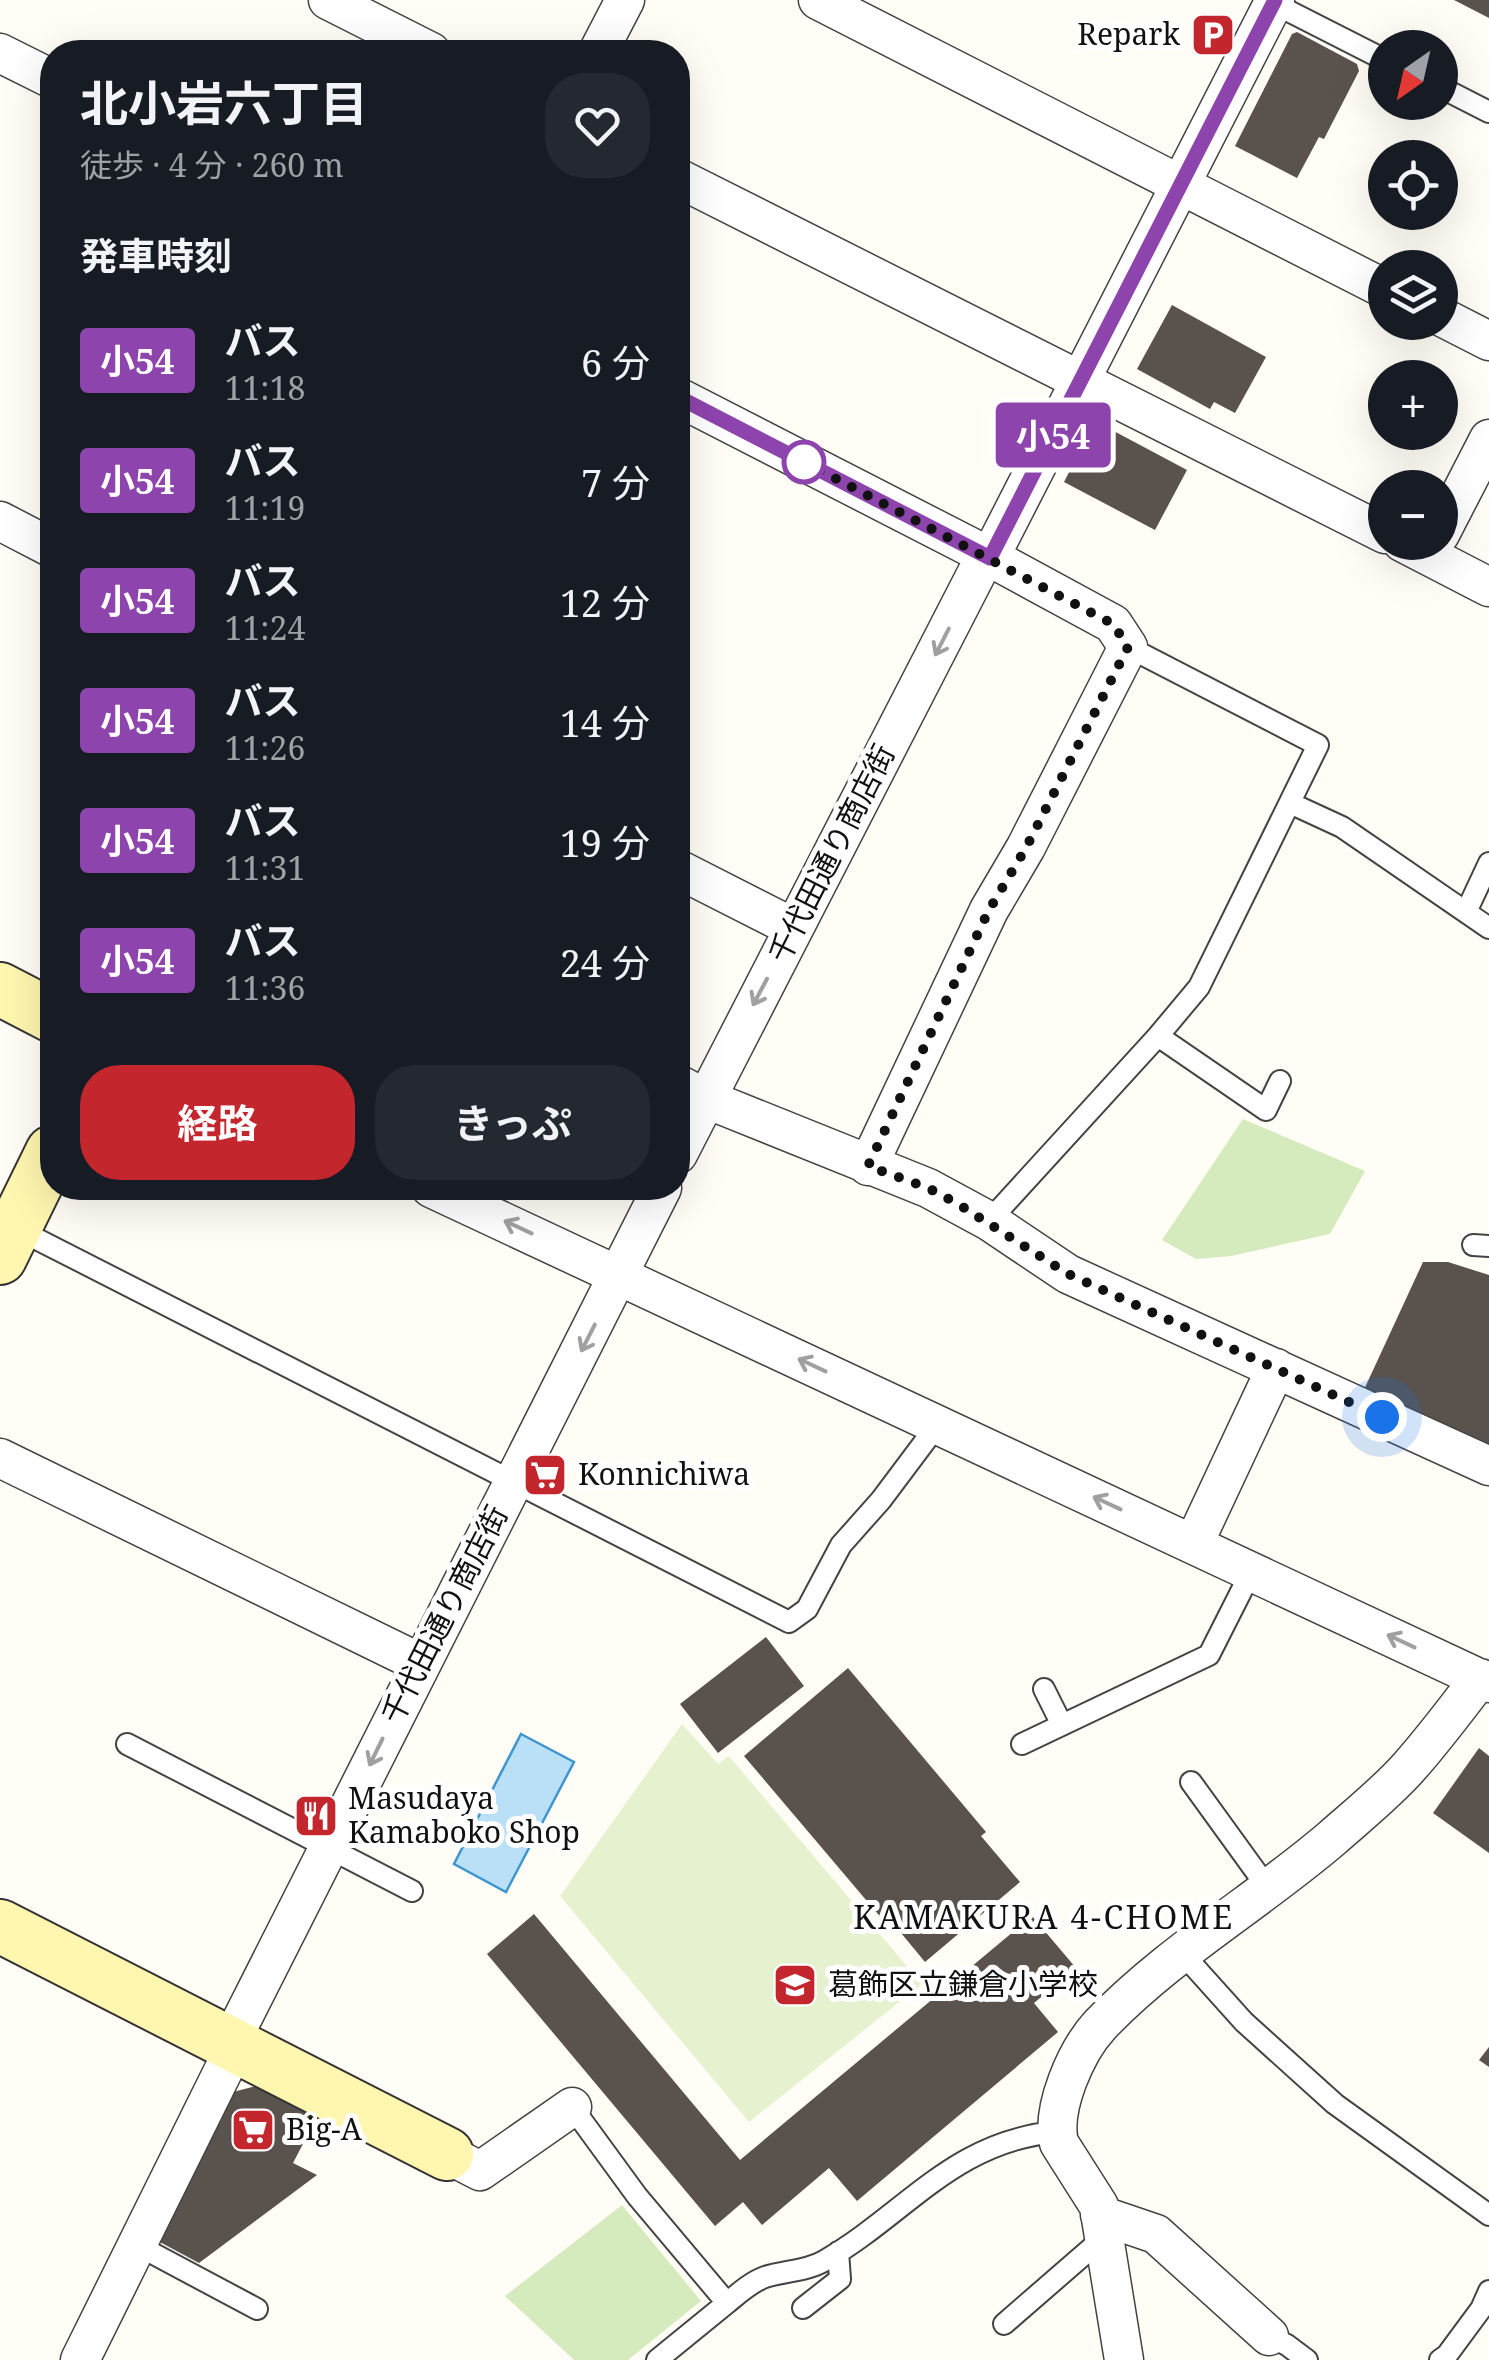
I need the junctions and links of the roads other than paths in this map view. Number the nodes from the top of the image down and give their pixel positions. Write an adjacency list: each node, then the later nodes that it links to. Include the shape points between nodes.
1 (328, 0): 5 (street)
2 (625, 0): 6 (street)
3 (818, 0): 13 (street)
4 (1272, 1): 7 (lane); 13 (street, 千代田通り商店街)
5 (407, 40)
6 (604, 40)
7 (1368, 51)
8 (0, 53): 9 (street)
9 (40, 73)
10 (1458, 96): 11 (lane)
11 (1489, 112)
12 (690, 184): 17 (street)
13 (1182, 186): 14 (street); 17 (street, 千代田通り商店街)
14 (1368, 279)
15 (1458, 325): 16 (street)
16 (1489, 341)
17 (1080, 381): 22 (street); 24 (street, 千代田通り商店街)
18 (690, 404): 24 (street)
19 (1489, 438): 20 (street)
20 (1458, 490)
21 (0, 521): 23 (street)
22 (1368, 525)
23 (40, 542)
24 (988, 556): 27 (street, via 1113,624); 32 (street, 千代田通り商店街, one-way to 32)
25 (1449, 560): 26 (street)
26 (1489, 587)
27 (1128, 647): 28 (lane, via 1318,745); 39 (street, via 989,910)
28 (1290, 802): 31 (lane, via 1342,827); 36 (lane, via 1199,987)
29 (1489, 863): 31 (lane)
30 (690, 875): 32 (street)
31 (1466, 912): 33 (lane)
32 (794, 928): 38 (street, 千代田通り商店街, one-way to 38)
33 (1489, 928)
34 (0, 989): 35 (street)
35 (40, 1010)
36 (1158, 1036): 37 (lane, via 1266,1110); 43 (lane)
37 (1280, 1081)
38 (691, 1091): 39 (street)
39 (868, 1166): 43 (street)
40 (40, 1177): 44 (street)
41 (457, 1200): 45 (street, one-way to 41)
42 (656, 1200): 45 (street, 千代田通り商店街)
43 (988, 1221): 46 (street, via 1068,1274)
44 (8, 1243): 50 (lane)
45 (620, 1274): 47 (street, one-way to 45); 50 (street, 千代田通り商店街, one-way to 50)
46 (1276, 1368): 49 (street); 51 (street)
47 (938, 1424): 50 (lane, via 841,1545 807,1609 789,1622); 51 (street, one-way to 47)
48 (0, 1458): 53 (street)
49 (1489, 1466)
50 (514, 1479): 53 (street, 千代田通り商店街)
51 (1194, 1542): 52 (street)
52 (1252, 1570): 54 (street, one-way to 52); 56 (lane, via 1209,1655)
53 (420, 1663): 60 (street, 千代田通り商店街, one-way to 60)
54 (1486, 1679): 61 (street, via 1407,1770)
55 (1044, 1689): 56 (lane)
56 (1062, 1725): 58 (lane)
57 (127, 1744): 60 (lane)
58 (1022, 1744)
59 (1190, 1782): 61 (lane)
60 (329, 1847): 62 (lane); 65 (street, 千代田通り商店街)
61 (1266, 1887): 64 (street)
62 (412, 1891)
63 (0, 1926): 65 (street)
64 (1182, 1953): 67 (street, via 1098,2027 1071,2074); 69 (lane, via 1244,2022 1335,2104)
65 (233, 2044): 68 (street); 71 (street, 千代田通り商店街)
66 (572, 2108): 68 (street, via 480,2171); 74 (lane)
67 (1056, 2132): 70 (street, via 1099,2206); 72 (lane, via 1026,2135 959,2164)
68 (447, 2154)
69 (1489, 2216)
70 (1102, 2226): 77 (lane); 78 (street, via 1156,2234); 81 (street)
71 (137, 2245): 76 (lane); 79 (street, 千代田通り商店街)
72 (838, 2252): 74 (lane, via 820,2264 760,2279); 75 (lane, via 840,2278)
73 (1489, 2291): 83 (lane)
74 (727, 2303): 80 (lane)
75 (803, 2308)
76 (257, 2309)
77 (1004, 2324)
78 (1269, 2336): 82 (lane)
79 (80, 2360)
80 (656, 2360)
81 (1124, 2360)
82 (1306, 2360)
83 (1440, 2360)

